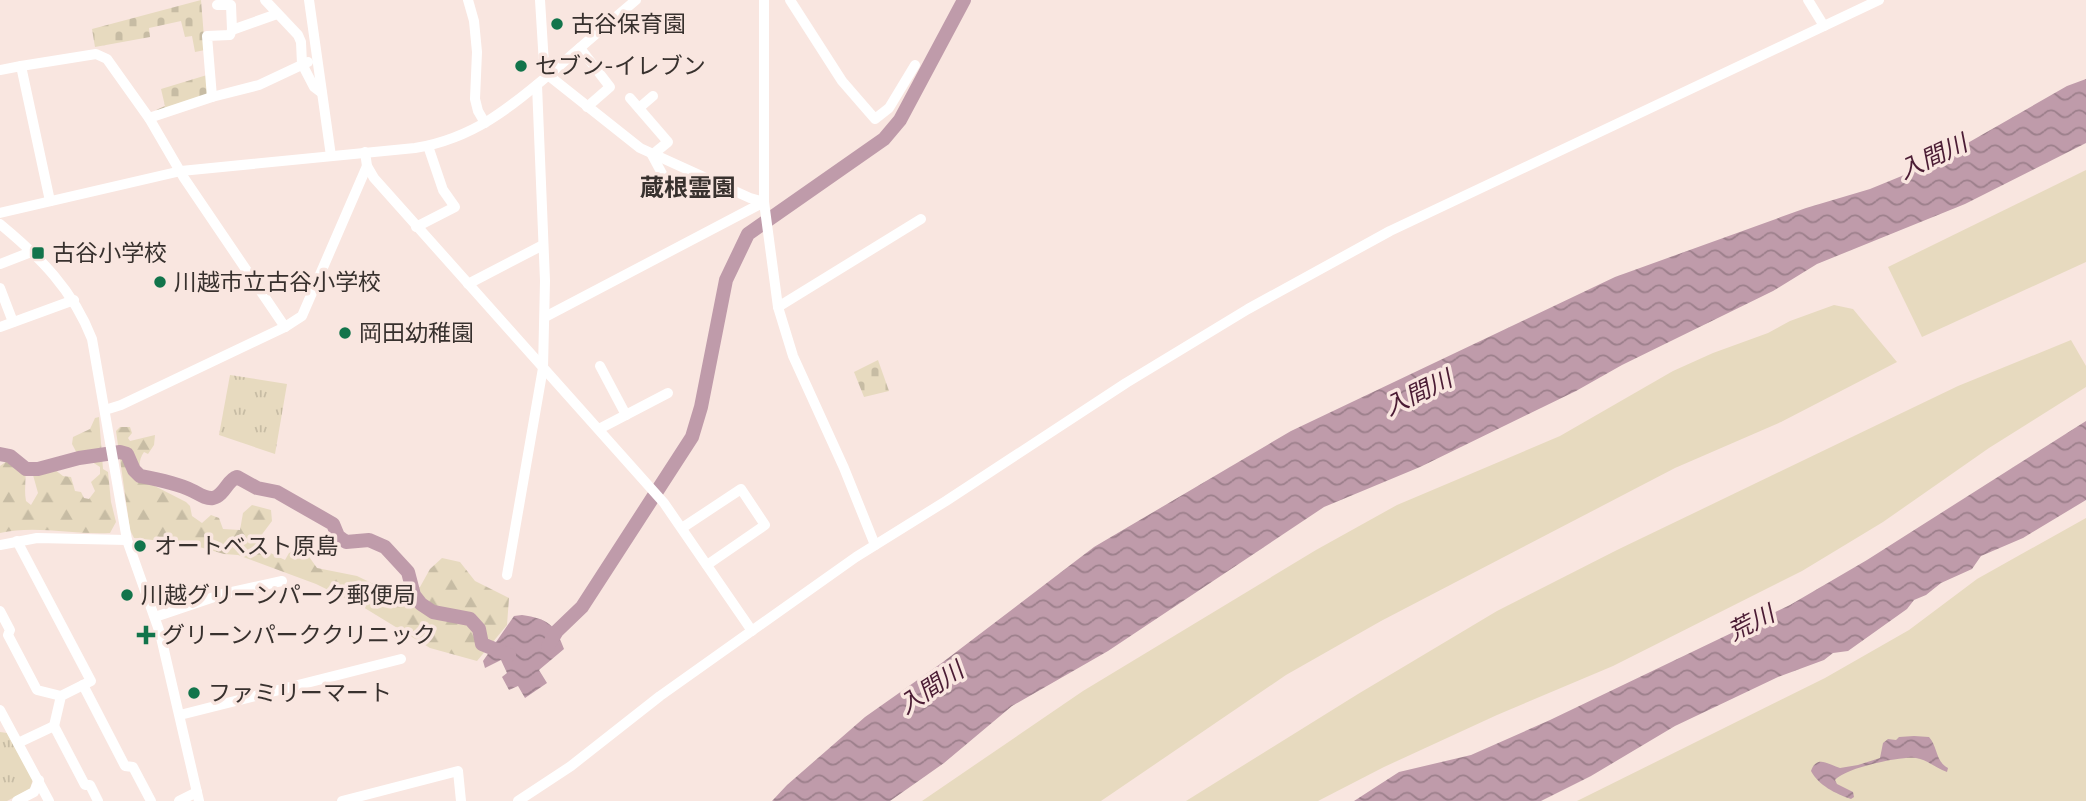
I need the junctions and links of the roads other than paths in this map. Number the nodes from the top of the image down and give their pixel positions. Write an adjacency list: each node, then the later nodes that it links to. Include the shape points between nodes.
1 (265, 0): 11 (street)
2 (309, 0): 15 (street)
3 (468, 0): 29 (street, via 477,52 475,99)
4 (540, 0): 20 (street)
5 (636, 0): 14 (street)
6 (764, 0): 38 (street)
7 (790, 0): 17 (street, via 842,81 875,119 894,102)
8 (1808, 0): 12 (street)
9 (1879, 0): 12 (street)
10 (217, 5): 13 (street, via 231,5)
11 (277, 13): 13 (street); 16 (street, via 298,35)
12 (1824, 26): 64 (street, via 1322,267 1126,383)
13 (232, 30): 24 (street, via 230,35 207,36)
14 (580, 48): 20 (street); 26 (street, via 610,87)
15 (317, 59): 16 (street); 22 (street)
16 (302, 64): 22 (street); 24 (street, via 259,85)
17 (915, 65)
18 (21, 66): 19 (street); 28 (street, via 96,54 107,60); 37 (street)
19 (0, 70)
20 (548, 75): 21 (street); 26 (street)
21 (537, 85): 29 (street); 43 (street)
22 (322, 93): 33 (street)
23 (653, 96): 27 (street)
24 (212, 97): 28 (street)
25 (630, 98): 27 (street)
26 (587, 107): 32 (street)
27 (639, 108): 32 (street, via 667,142)
28 (149, 118): 35 (street)
29 (485, 123): 30 (street)
30 (428, 146): 31 (street); 42 (street, via 454,207)
31 (365, 152): 33 (street); 34 (street)
32 (652, 155): 36 (street); 38 (street)
33 (331, 156): 35 (street)
34 (367, 166): 42 (street); 53 (street, via 302,316)
35 (181, 171): 37 (street); 53 (street)
36 (666, 181)
37 (50, 201): 39 (street)
38 (764, 202): 49 (street); 50 (street)
39 (0, 213)
40 (921, 219): 49 (street)
41 (0, 224): 44 (street)
42 (416, 227): 46 (street)
43 (543, 245): 46 (street); 50 (street)
44 (31, 252): 45 (street); 48 (street)
45 (0, 264)
46 (468, 284): 55 (street)
47 (0, 288): 51 (street)
48 (74, 300): 51 (street); 57 (street, via 92,339)
49 (778, 307): 64 (street, via 793,356)
50 (545, 317): 55 (street)
51 (13, 322): 52 (street)
52 (0, 327)
53 (285, 327): 57 (street)
54 (600, 366): 58 (street)
55 (543, 368): 59 (street); 66 (street)
56 (668, 393): 58 (street)
57 (105, 410): 61 (street)
58 (626, 415): 59 (street)
59 (599, 429): 60 (street)
60 (682, 528): 65 (street); 65 (street, via 741,489 765,525)
61 (127, 540): 62 (street, via 57,537); 69 (street)
62 (18, 541): 63 (street); 72 (street, via 91,681)
63 (0, 545)
64 (875, 545): 70 (street)
65 (707, 565): 70 (street)
66 (507, 575)
67 (282, 581): 69 (street, via 223,594)
68 (0, 611): 73 (street, via 37,690)
69 (155, 617): 75 (street)
70 (752, 631): 88 (street)
71 (401, 659): 75 (street)
72 (83, 685): 73 (street); 84 (street, via 125,766 133,767)
73 (61, 696): 77 (street)
74 (0, 710): 76 (street)
75 (180, 715): 80 (street)
76 (4, 725): 78 (street)
77 (54, 726): 78 (street); 83 (street)
78 (18, 743): 79 (street)
79 (39, 780): 81 (street, via 34,792); 82 (street)
80 (198, 796): 85 (street)
81 (17, 801)
82 (49, 801)
83 (98, 801)
84 (151, 801)
85 (179, 801)
86 (342, 801): 87 (street, via 457,771)
87 (461, 801)
88 (518, 801)

